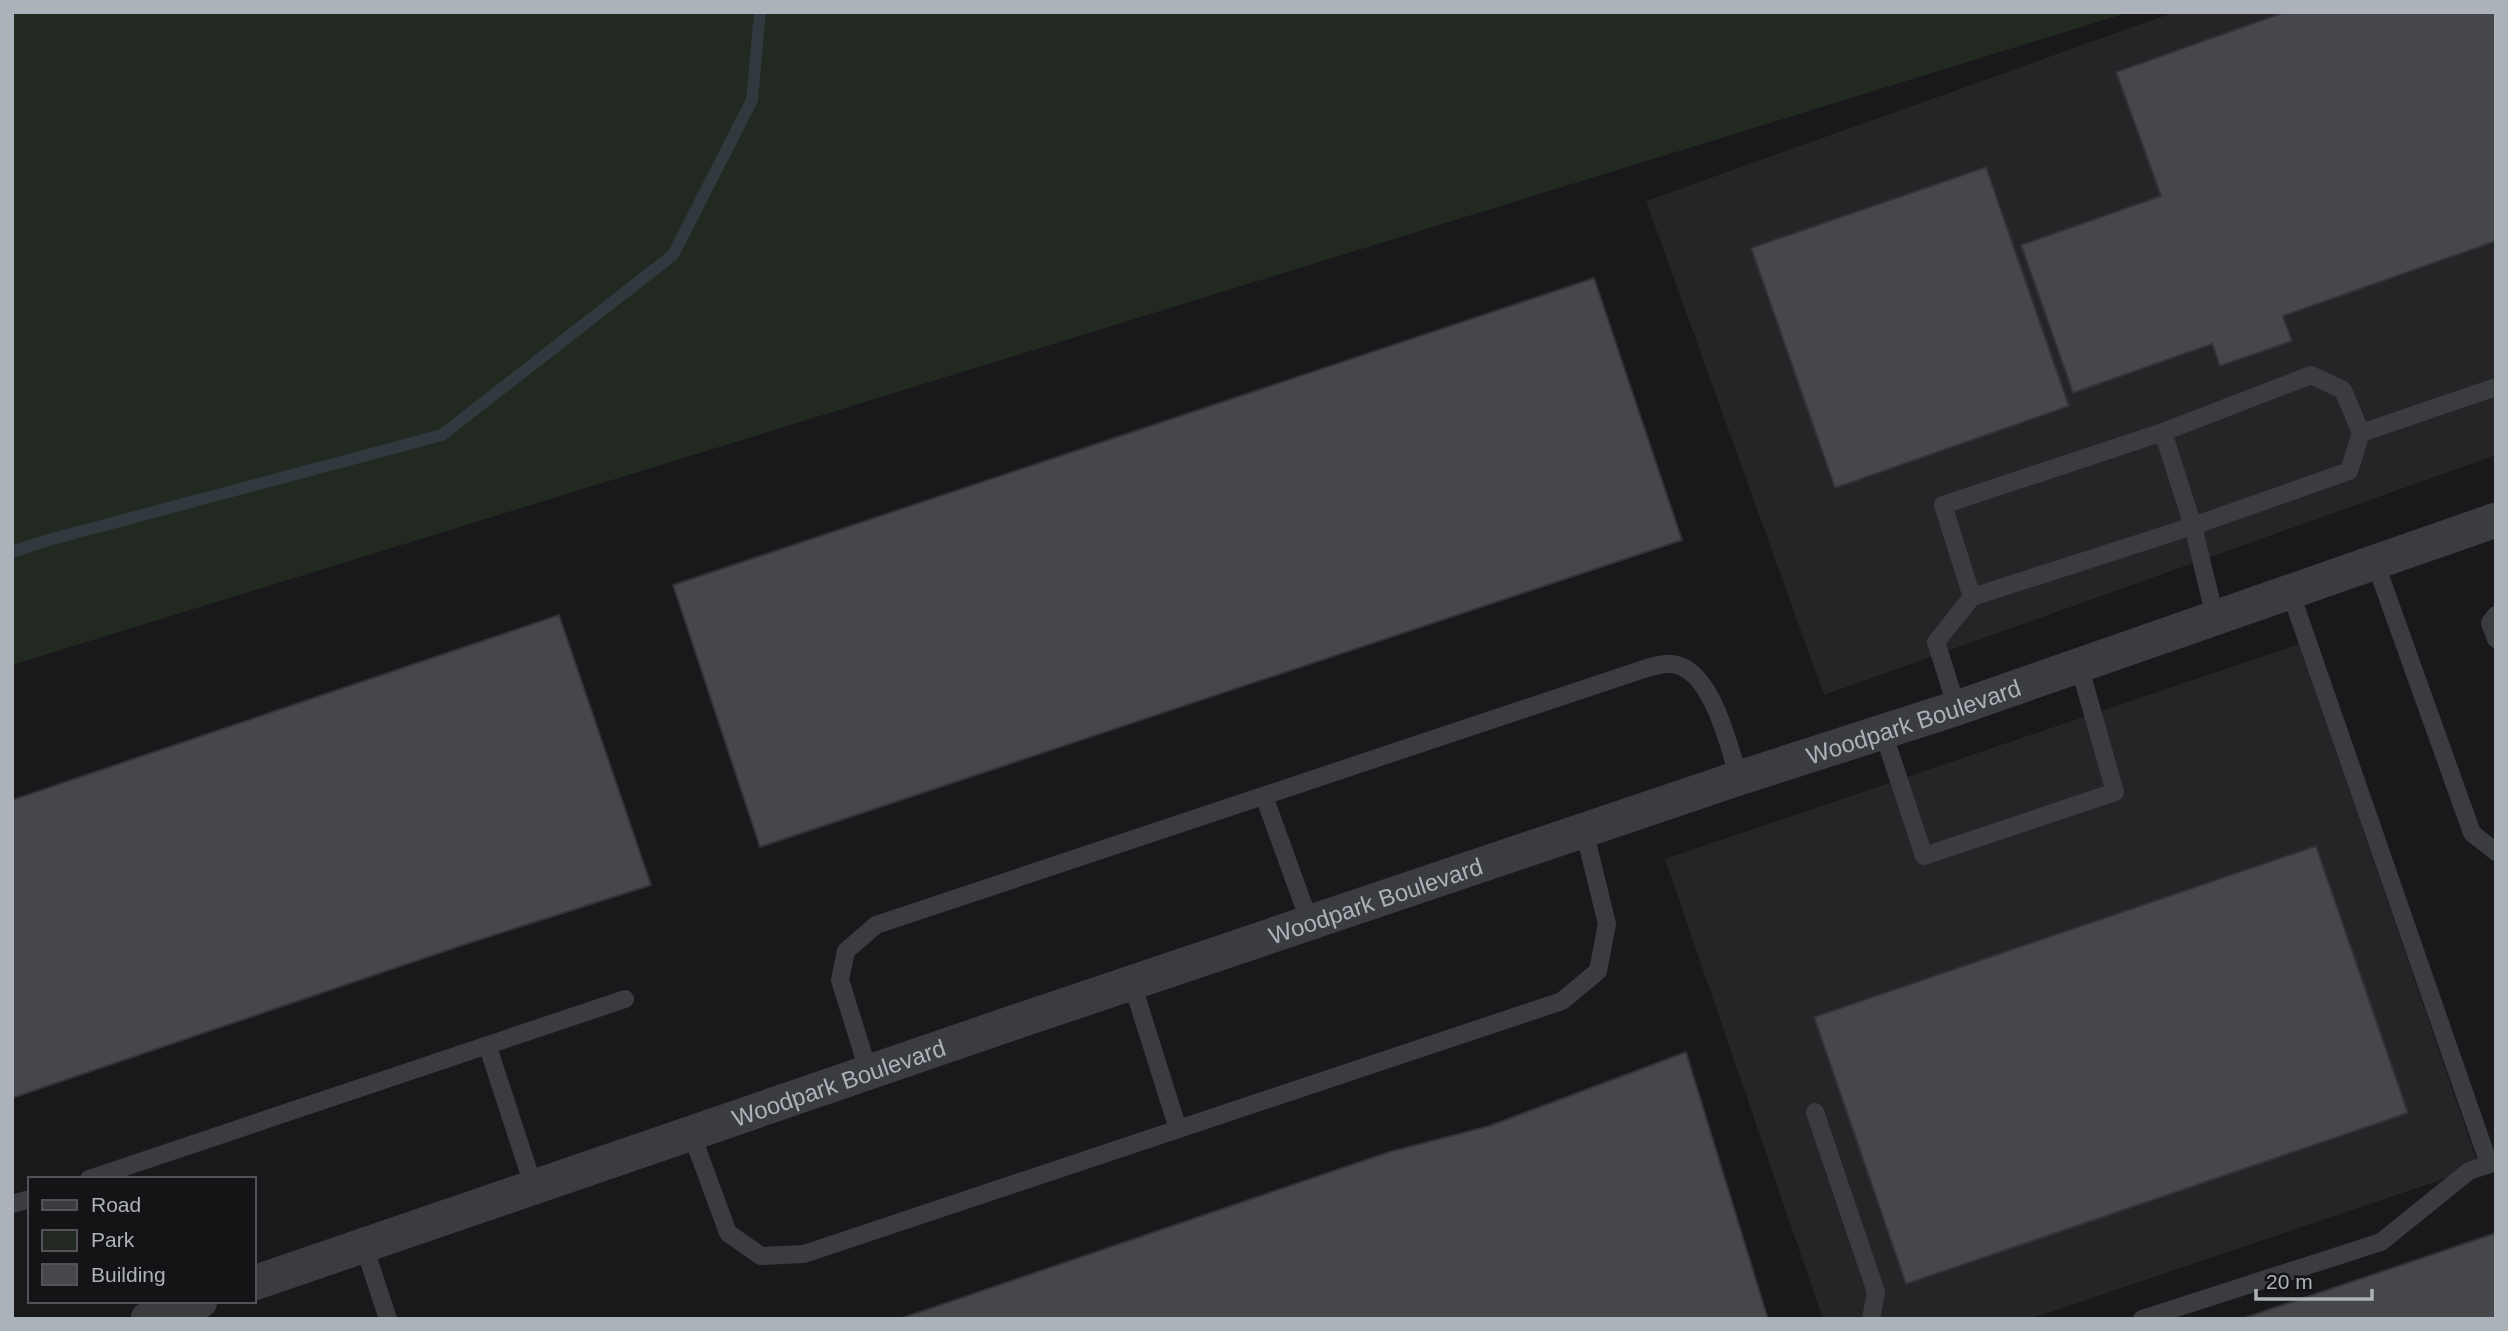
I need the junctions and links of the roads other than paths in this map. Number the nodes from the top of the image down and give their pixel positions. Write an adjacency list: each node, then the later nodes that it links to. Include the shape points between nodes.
1 (2496, 387): 3 (lane)
2 (2163, 432): 3 (lane, via 2311,375 2343,390); 5 (lane); 8 (lane, via 1943,505)
3 (2361, 433): 5 (lane, via 2349,471)
4 (2496, 520): 6 (street, Woodpark Boulevard)
5 (2193, 526): 8 (lane); 10 (lane)
6 (2375, 562): 7 (street, Woodpark Boulevard); 18 (lane, via 2472,833)
7 (2290, 591): 10 (street, Woodpark Boulevard); 27 (lane)
8 (1972, 597): 13 (lane, via 1936,642)
9 (2496, 615): 11 (lane, via 2490,623)
10 (2215, 617): 12 (street, Woodpark Boulevard)
11 (2496, 639)
12 (2079, 665): 13 (street, Woodpark Boulevard); 14 (lane, via 2115,792 2102,797 1924,856)
13 (1957, 708): 14 (street, Woodpark Boulevard)
14 (1884, 732): 15 (street, Woodpark Boulevard)
15 (1739, 778): 16 (lane, via 1718,709 1697,677 1673,663); 17 (street, Woodpark Boulevard)
16 (1264, 796): 19 (lane); 23 (lane, via 876,925 846,951 840,980)
17 (1584, 830): 19 (street, Woodpark Boulevard); 25 (lane, via 1607,924 1598,971 1562,1001)
18 (2496, 852)
19 (1310, 923): 20 (street, Woodpark Boulevard)
20 (1132, 983): 23 (street, Woodpark Boulevard); 25 (lane)
21 (625, 999): 22 (lane)
22 (488, 1047): 28 (lane); 29 (lane)
23 (869, 1073): 26 (street, Woodpark Boulevard)
24 (1815, 1112): 35 (lane, via 1876,1292)
25 (1178, 1129): 26 (lane, via 804,1254 761,1256 728,1233)
26 (692, 1135): 29 (street, Woodpark Boulevard)
27 (2493, 1163): 36 (lane, via 2469,1171 2381,1242)
28 (95, 1177)
29 (534, 1188): 30 (street, Woodpark Boulevard)
30 (364, 1246): 31 (street, Woodpark Boulevard); 34 (lane)
31 (256, 1282)
32 (194, 1303): 33 (street)
33 (148, 1319)
34 (388, 1319)
35 (1871, 1319)
36 (2142, 1319)

